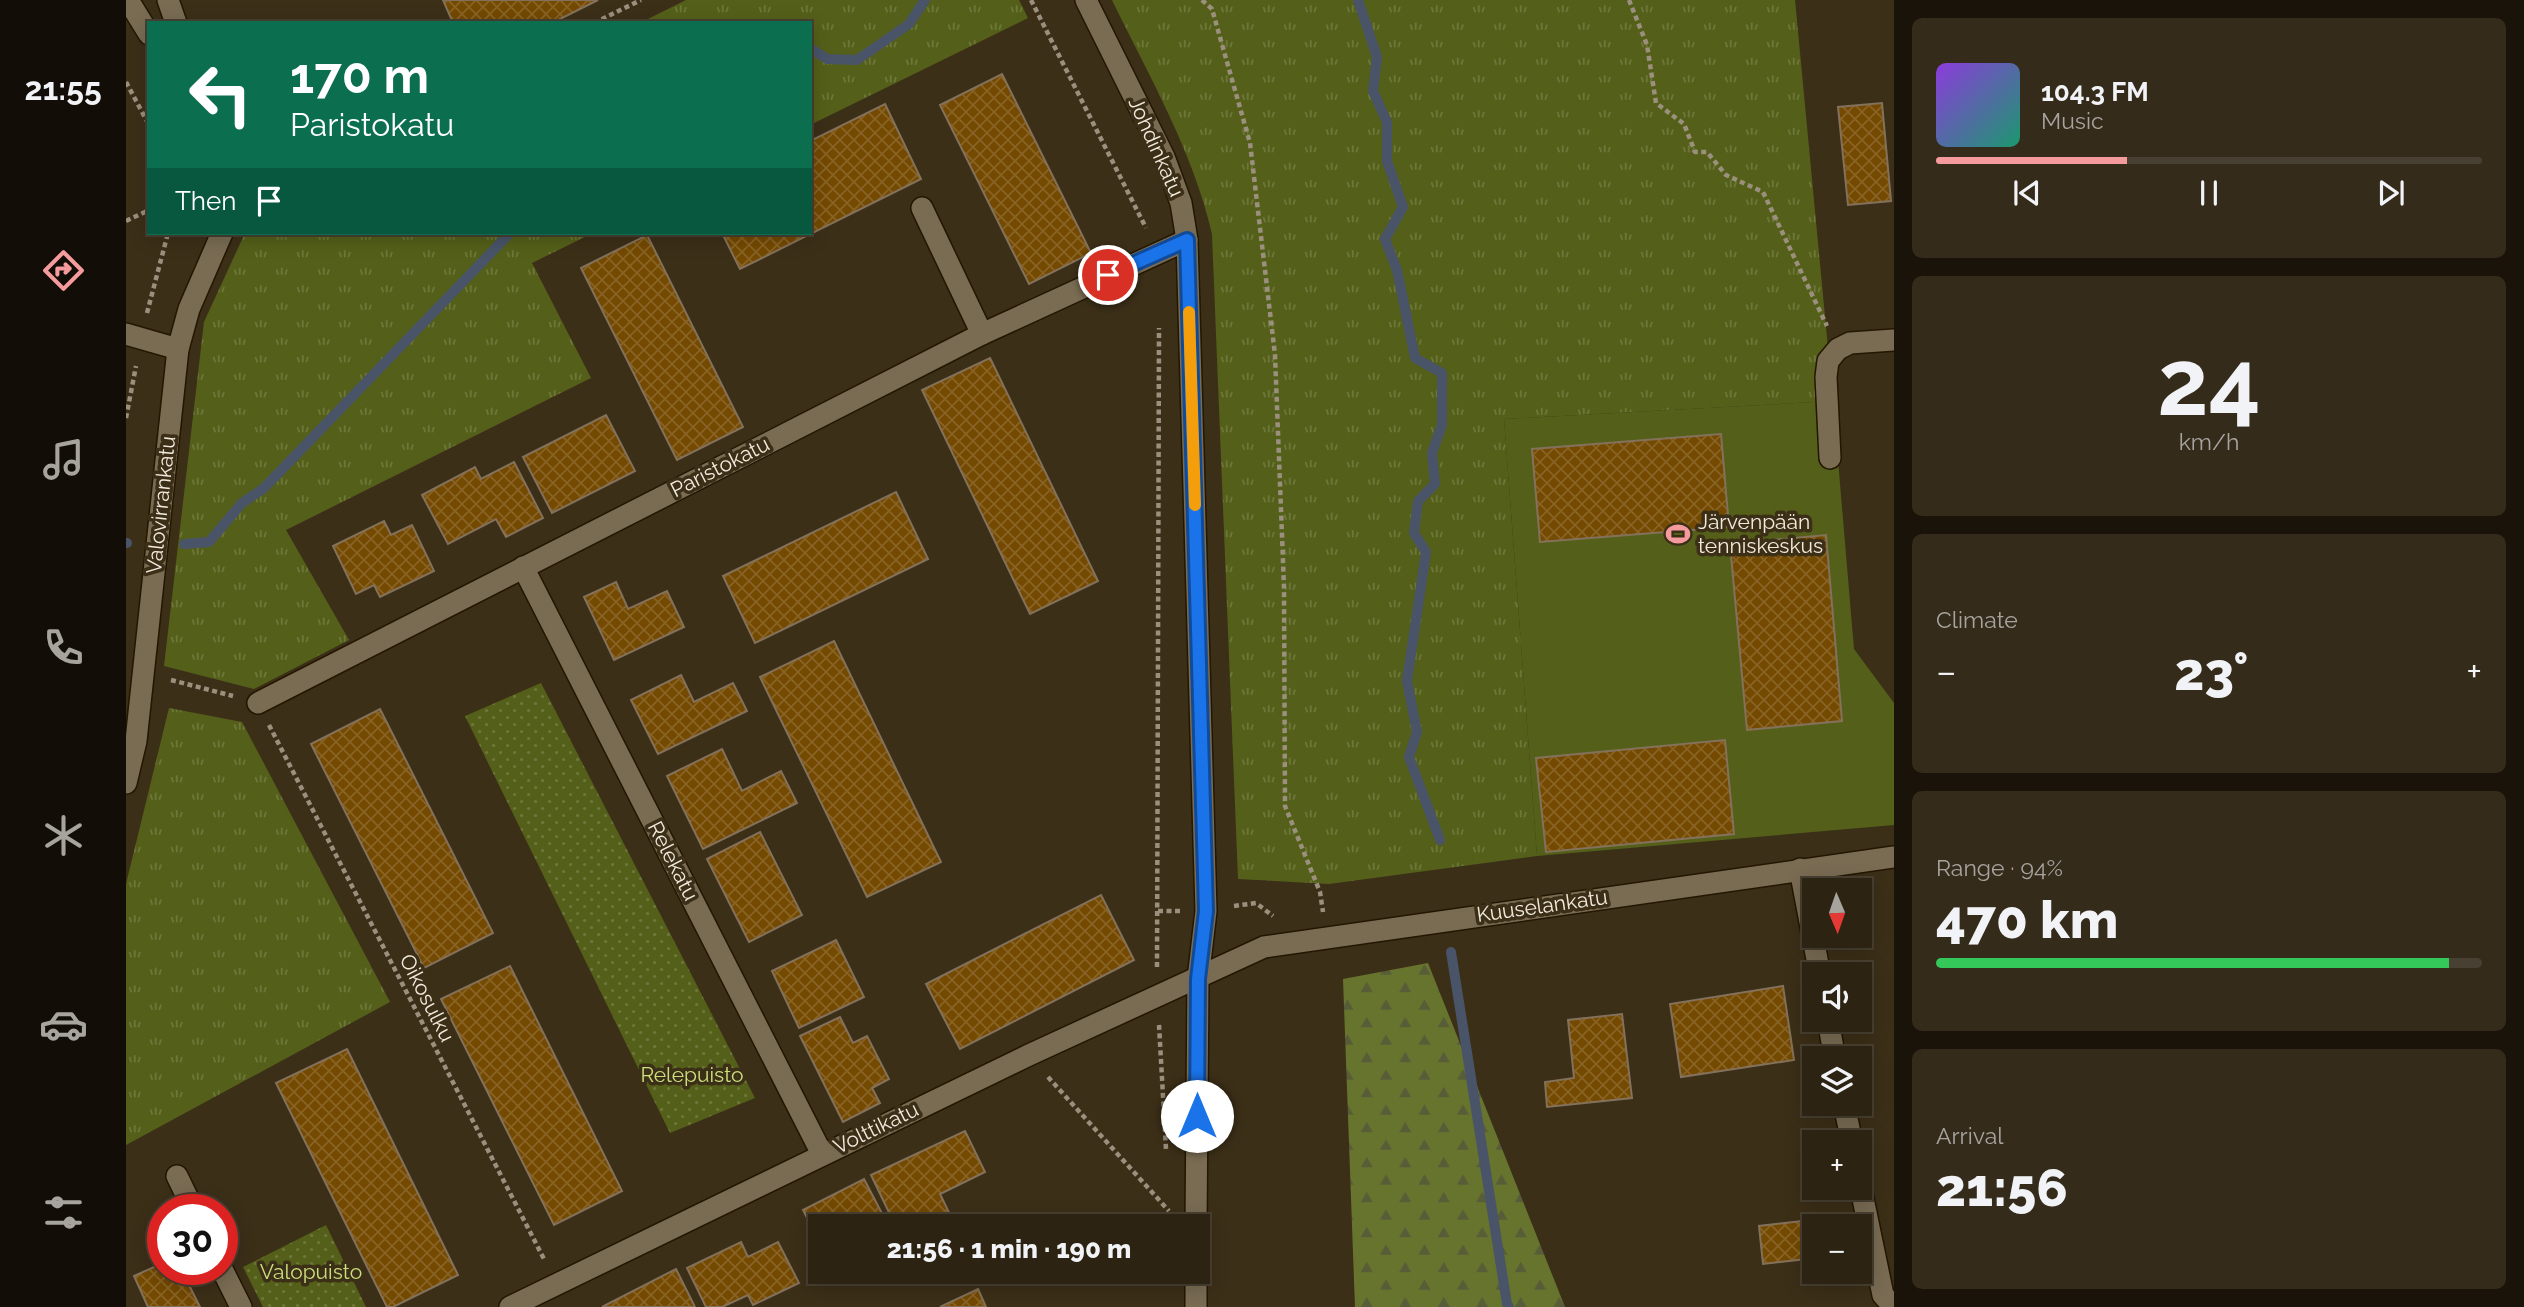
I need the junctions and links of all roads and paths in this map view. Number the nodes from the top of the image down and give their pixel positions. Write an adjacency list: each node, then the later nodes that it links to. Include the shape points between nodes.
1 (128, 0): 10 (street)
2 (168, 0): 8 (street)
3 (641, 0): 9 (path)
4 (1031, 0): 18 (path)
5 (1086, 0): 17 (street, Johdinkatu, via 1164,157 1181,203)
6 (1202, 0): 32 (path, via 1212,9 1250,143 1275,355 1284,587 1285,806 1320,892)
7 (1629, 0): 24 (path, via 1647,46 1656,103 1684,124 1695,152 1707,152 1726,175 1763,192)
8 (175, 21)
9 (598, 21)
10 (147, 31)
11 (126, 82): 12 (path)
12 (147, 121)
13 (922, 208): 21 (street)
14 (147, 211): 15 (path)
15 (126, 221)
16 (221, 235): 23 (street, Valovirrankatu, via 189,309)
17 (1187, 240): 18 (street, Paristokatu); 34 (street, Johdinkatu, via 1206,911)
18 (1159, 252): 21 (street, Paristokatu)
19 (1158, 321): 35 (path)
20 (126, 334): 23 (street)
21 (982, 334): 26 (street, Paristokatu)
22 (1894, 340): 24 (street, via 1850,343)
23 (178, 349): 27 (street, Valovirrankatu)
24 (1838, 349): 25 (street, via 1828,360 1826,377)
25 (1830, 458)
26 (523, 567): 28 (street, Paristokatu); 37 (street, Relekatu)
27 (142, 673): 28 (path); 29 (street, Valovirrankatu, via 136,741)
28 (258, 703): 45 (path, Oikosulku)
29 (126, 783)
30 (1894, 857): 31 (street, Kuuselankatu)
31 (1800, 869): 33 (street); 34 (street, Kuuselankatu, via 1264,947)
32 (1323, 915)
33 (1817, 962)
34 (1198, 979): 35 (street, Volttikatu); 44 (street, Johdinkatu)
35 (1157, 995): 36 (street, Volttikatu); 38 (path)
36 (1029, 1055): 37 (street, Volttikatu); 43 (path)
37 (822, 1154): 45 (street, Volttikatu)
38 (1166, 1157)
39 (177, 1177): 40 (street)
40 (186, 1194)
41 (1169, 1198): 43 (path)
42 (1863, 1200): 51 (street, via 1883,1295)
43 (1170, 1211)
44 (1196, 1214)
45 (556, 1284): 49 (street, Volttikatu)
46 (1196, 1284): 50 (street)
47 (230, 1285): 48 (street)
48 (241, 1307)
49 (510, 1307)
50 (1196, 1307)
51 (1894, 1307)

